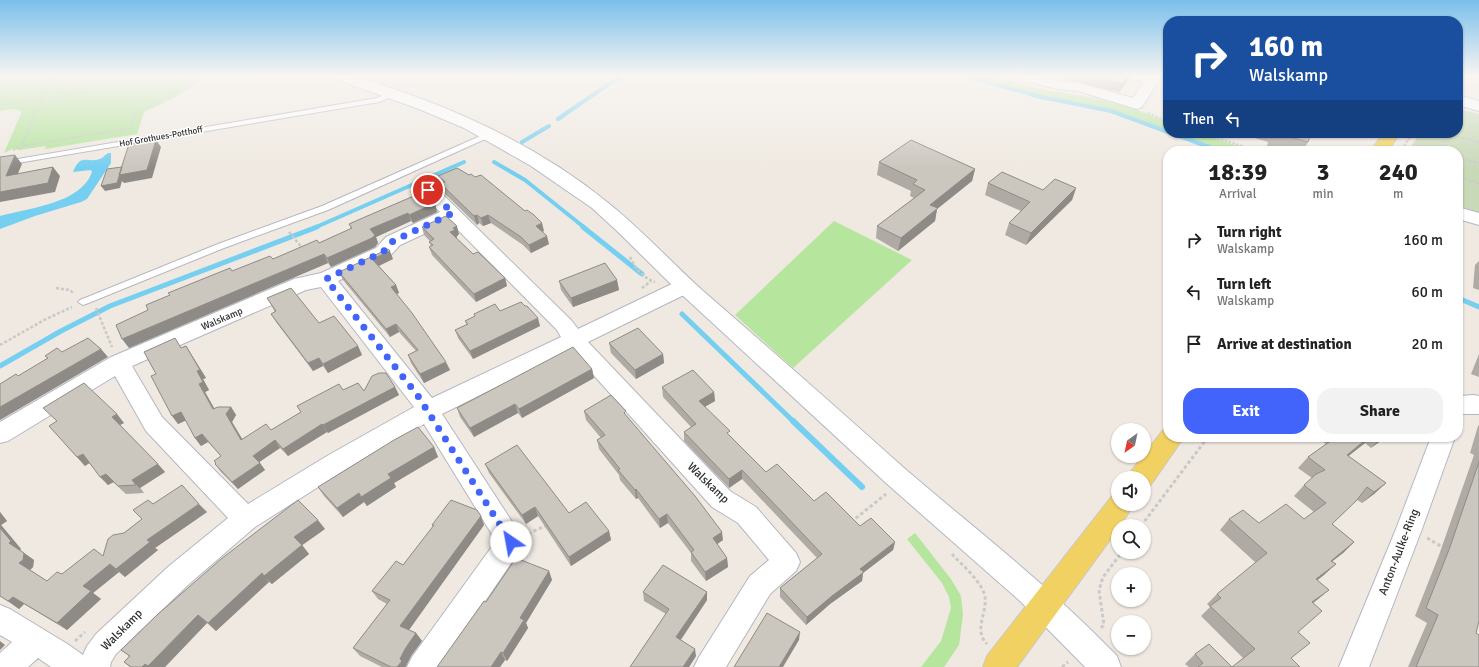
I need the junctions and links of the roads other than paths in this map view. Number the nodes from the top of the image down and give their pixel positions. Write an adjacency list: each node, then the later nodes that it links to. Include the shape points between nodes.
1 (343, 106): 4 (lane, Hof Grothues-Potthoff)
2 (426, 106): 3 (main road)
3 (490, 135): 10 (main road, via 586,195 617,221); 11 (lane, via 325,208 221,246)
4 (0, 164)
5 (424, 186): 6 (street, Walskamp)
6 (453, 213): 9 (street, Walskamp, via 393,241 383,252); 12 (street, Walskamp, via 564,325)
7 (1463, 214): 8 (street)
8 (1479, 219)
9 (326, 279): 13 (street, Walskamp, via 301,284); 16 (street)
10 (677, 289): 12 (street, Walskamp); 23 (main road, via 790,378 900,479)
11 (82, 302)
12 (573, 339): 16 (street, Walskamp); 31 (street, Walskamp, via 721,499 747,515 787,562 760,585)
13 (119, 363): 17 (street, Walskamp); 22 (street, via 154,424)
14 (1463, 405): 15 (street)
15 (1479, 405)
16 (427, 410): 22 (street, Walskamp, via 336,462); 30 (street, via 511,542)
17 (0, 434)
18 (1168, 442): 20 (main road)
19 (1441, 442): 33 (street, Anton-Aulke-Ring)
20 (1145, 471)
21 (1116, 511): 23 (main road)
22 (246, 519): 29 (street, Walskamp, via 179,575 106,644 97,656)
23 (1044, 604): 26 (main road); 32 (main road)
24 (0, 619): 25 (street)
25 (35, 641): 27 (street); 28 (street)
26 (1002, 662)
27 (7, 667)
28 (74, 667)
29 (94, 667)
30 (422, 667)
31 (709, 667)
32 (1106, 667)
33 (1354, 667)

